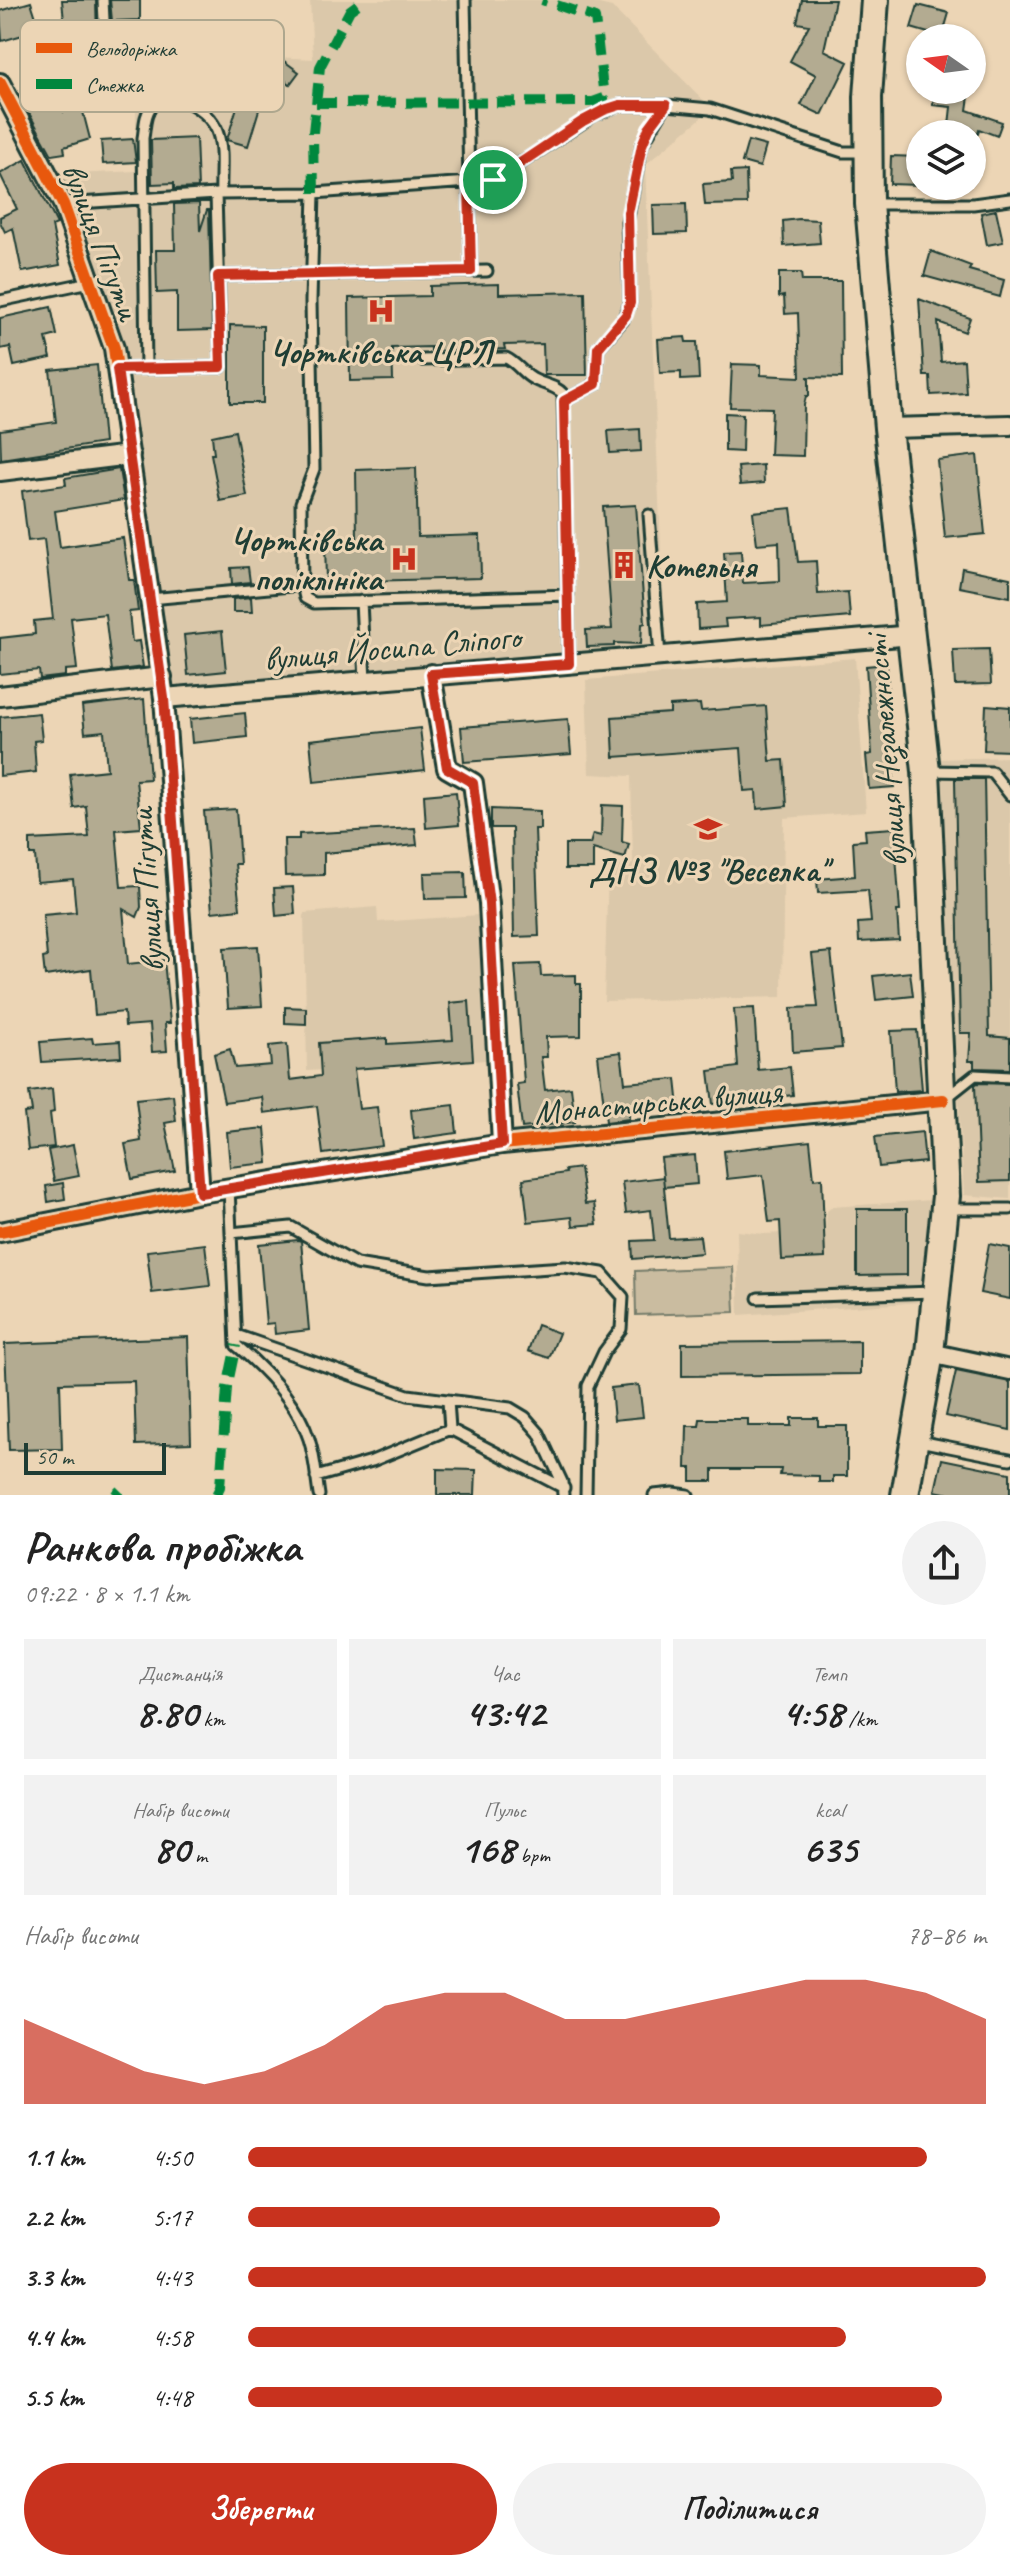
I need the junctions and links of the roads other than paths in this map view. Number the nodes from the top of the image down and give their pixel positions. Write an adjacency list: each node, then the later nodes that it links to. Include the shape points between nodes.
1 (103, 0): 4 (lane)
2 (465, 0): 10 (lane)
3 (875, 0): 9 (main road, вулиця Незалежності)
4 (104, 20)
5 (0, 83): 15 (street, вулиця Пігути)
6 (666, 105): 9 (lane, via 710,109 843,152); 10 (lane, via 604,110 498,178); 26 (lane, via 642,145 630,201 628,310 598,348 596,384)
7 (148, 112): 13 (lane)
8 (201, 112): 12 (lane, via 213,123 219,141)
9 (867, 152): 16 (main road, вулиця Незалежності)
10 (469, 182): 11 (lane); 17 (lane)
11 (314, 193): 12 (lane); 19 (lane)
12 (219, 194): 13 (lane); 20 (lane)
13 (144, 198): 15 (lane); 24 (lane)
14 (1010, 199): 16 (lane)
15 (63, 204): 21 (street, вулиця Пігути)
16 (869, 204): 29 (main road, вулиця Незалежності)
17 (471, 271): 18 (lane); 19 (lane)
18 (487, 271)
19 (311, 274): 20 (lane); 33 (lane, via 314,469 301,503)
20 (218, 276): 24 (lane, via 221,367)
21 (90, 282): 22 (lane); 25 (street, вулиця Пігути)
22 (0, 301)
23 (422, 360): 26 (lane, via 506,358 530,378 560,390)
24 (146, 368): 25 (lane)
25 (117, 369): 30 (street, вулиця Пігути)
26 (564, 401): 34 (lane)
27 (1010, 410): 28 (street)
28 (1002, 424): 29 (street)
29 (888, 428): 37 (main road, вулиця Незалежності)
30 (130, 455): 31 (street); 35 (street, вулиця Пігути)
31 (0, 471)
32 (649, 515): 38 (lane)
33 (302, 585): 35 (lane); 36 (lane, via 310,602)
34 (568, 595): 36 (lane); 39 (lane)
35 (150, 599): 41 (street, вулиця Пігути)
36 (361, 601): 42 (lane)
37 (913, 635): 38 (street, вулиця Йосипа Сліпого); 45 (main road, вулиця Незалежності)
38 (660, 656): 39 (street, вулиця Йосипа Сліпого)
39 (569, 664): 40 (street, вулиця Йосипа Сліпого)
40 (431, 674): 42 (street, вулиця Йосипа Сліпого); 49 (street, via 447,768 473,783 489,904)
41 (162, 677): 43 (street); 44 (street, вулиця Пігути)
42 (365, 681): 44 (street, вулиця Йосипа Сліпого)
43 (0, 696)
44 (164, 698): 51 (street, вулиця Пігути)
45 (926, 771): 46 (lane, via 992,772); 48 (main road, вулиця Незалежності)
46 (1010, 795)
47 (1010, 1077): 48 (lane, via 975,1075)
48 (943, 1100): 49 (street, Монастирська вулиця); 52 (main road, вулиця Незалежності)
49 (502, 1144): 50 (street, Монастирська вулиця)
50 (229, 1188): 51 (street, Монастирська вулиця); 55 (lane)
51 (200, 1193): 54 (street, Монастирська вулиця)
52 (945, 1209): 53 (lane); 56 (main road, вулиця Незалежності)
53 (1010, 1209)
54 (0, 1232)
55 (231, 1233): 58 (lane); 68 (lane, via 291,1227 356,1264 429,1276 565,1267 602,1273 623,1297 621,1329 588,1386)
56 (936, 1291): 57 (lane); 59 (main road, вулиця Незалежності)
57 (758, 1298)
58 (236, 1335): 61 (lane, via 408,1395); 65 (lane, via 236,1345 284,1394 303,1422)
59 (930, 1353): 60 (street); 63 (main road, вулиця Незалежності)
60 (1010, 1370)
61 (448, 1401): 62 (lane); 66 (lane, via 518,1412 539,1433)
62 (450, 1429): 65 (lane); 66 (lane)
63 (915, 1440): 64 (lane); 71 (main road, вулиця Незалежності)
64 (1010, 1459)
65 (316, 1477): 67 (lane)
66 (563, 1491)
67 (319, 1495)
68 (586, 1495)
69 (654, 1495): 70 (lane)
70 (688, 1495)
71 (905, 1495)

